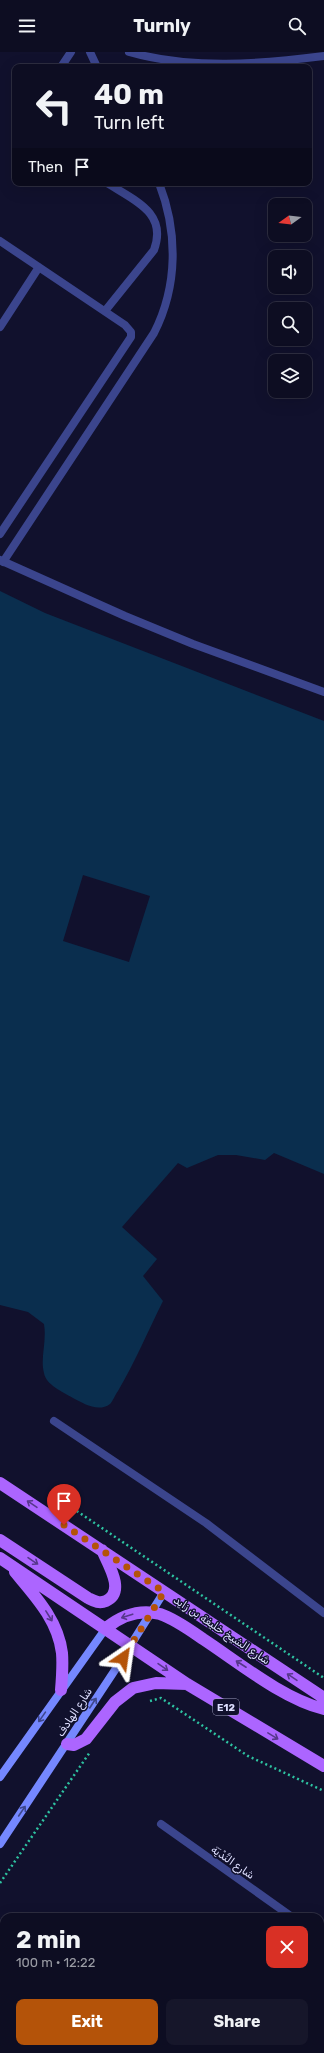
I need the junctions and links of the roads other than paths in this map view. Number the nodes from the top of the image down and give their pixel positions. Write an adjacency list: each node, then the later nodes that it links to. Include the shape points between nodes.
1 (71, 52): 5 (street)
2 (90, 52): 6 (street)
3 (129, 52): 4 (street, via 178,62 211,63 261,62)
4 (324, 56)
5 (63, 64)
6 (96, 64)
7 (112, 186): 11 (street, via 153,216 158,227 158,239 154,250)
8 (160, 186): 14 (street, via 172,241 172,277 165,310 154,333)
9 (0, 240): 10 (street)
10 (39, 266): 11 (street); 12 (street)
11 (105, 311): 13 (street, via 129,328 130,342)
12 (0, 327)
13 (0, 534)
14 (2, 561): 15 (street, via 193,644)
15 (324, 692)
16 (54, 1421): 23 (street, via 206,1523)
17 (0, 1483): 19 (main road, شارع الشيخ خليفة بن زايد, one-way to 17)
18 (0, 1540): 19 (main road, one-way to 19, via 94,1602 108,1600 116,1589)
19 (102, 1550): 21 (main road, شارع الشيخ خليفة بن زايد)
20 (4, 1560): 24 (main road, E12); 27 (main road, one-way to 27, via 52,1621 62,1653)
21 (164, 1592): 22 (street, شارع الهادف); 28 (main road, شارع الشيخ خليفة بن زايد, one-way to 21)
22 (151, 1613): 24 (main road, one-way to 24, via 127,1616); 25 (street, شارع الهادف); 29 (main road, one-way to 22, via 292,1697 182,1625)
23 (324, 1613)
24 (106, 1628): 25 (main road, E12); 27 (street, شارع الهادف)
25 (131, 1645): 26 (main road, E12, one-way to 26); 30 (street, شارع الهادف, one-way to 25)
26 (187, 1684): 30 (main road, via 156,1683 134,1688 114,1702 86,1739 74,1745); 31 (main road, E12, one-way to 31)
27 (61, 1690): 32 (street, شارع الهادف, one-way to 32)
28 (324, 1698)
29 (324, 1710)
30 (66, 1744): 34 (street, شارع الهادف, one-way to 30)
31 (324, 1766)
32 (0, 1777)
33 (161, 1824): 35 (street, شارع النَّدْيَة)
34 (0, 1844)
35 (286, 1913)

